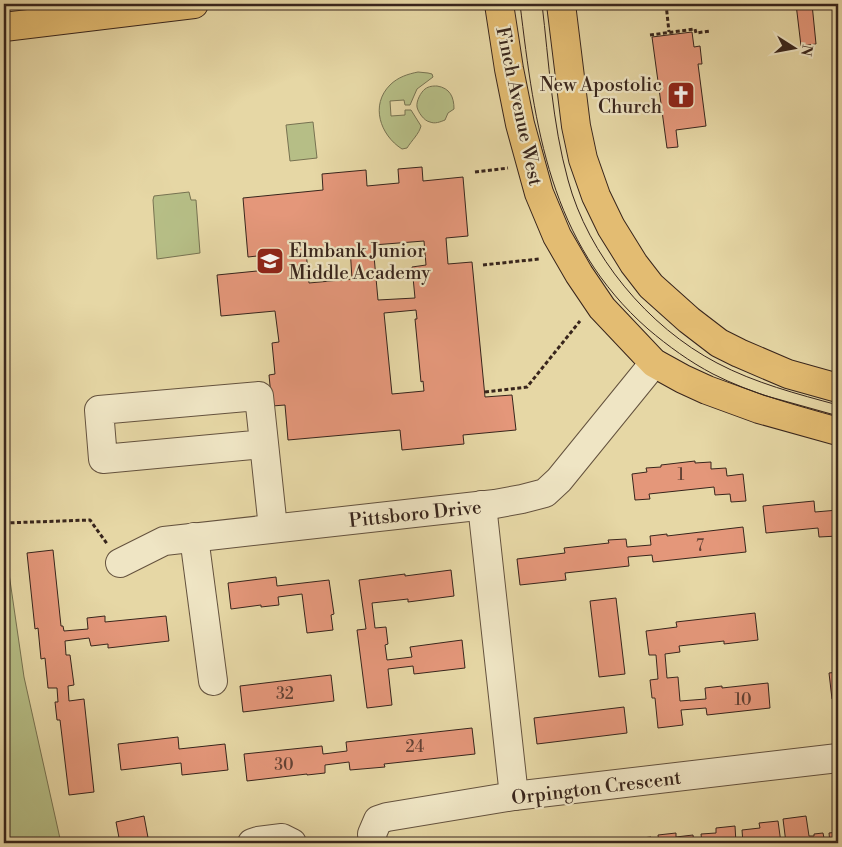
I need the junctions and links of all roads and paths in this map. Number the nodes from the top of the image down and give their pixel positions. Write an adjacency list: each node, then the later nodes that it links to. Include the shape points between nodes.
1 (194, 4): 5 (main road)
2 (499, 4): 14 (main road, Finch Avenue West, via 520,124 539,193 557,236 602,308)
3 (561, 4): 15 (main road, via 583,159 611,227 634,264 651,286 719,343 788,374)
4 (666, 4): 7 (path)
5 (4, 27)
6 (710, 31): 7 (path)
7 (669, 32): 8 (path)
8 (650, 35)
9 (508, 168): 10 (path)
10 (475, 172)
11 (539, 259): 12 (path)
12 (483, 266)
13 (580, 321): 16 (path, via 526,387)
14 (654, 363): 17 (main road, Finch Avenue West, via 716,394); 19 (street, Pittsboro Drive, via 571,466 545,493)
15 (838, 388)
16 (484, 392)
17 (838, 431)
18 (264, 444): 18 (street, via 259,396 99,410 103,459); 21 (street)
19 (482, 505): 21 (street, Pittsboro Drive); 26 (street)
20 (4, 522): 23 (path, via 90,520)
21 (273, 528): 22 (street, Pittsboro Drive)
22 (194, 538): 23 (street, Pittsboro Drive, via 164,541); 24 (street)
23 (120, 563)
24 (213, 681)
25 (838, 758): 26 (street, Orpington Crescent)
26 (514, 796): 29 (street, Orpington Crescent, via 387,817 378,820 372,834)
27 (252, 843): 28 (street, via 282,838)
28 (292, 843)
29 (373, 843)

